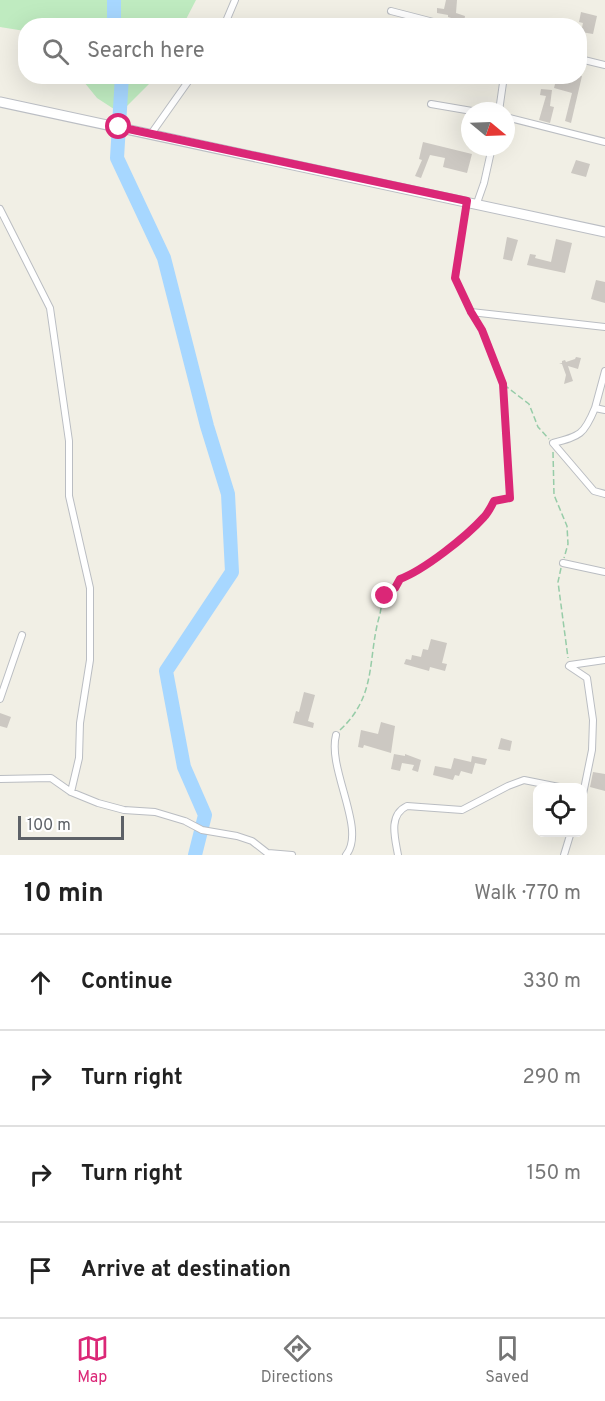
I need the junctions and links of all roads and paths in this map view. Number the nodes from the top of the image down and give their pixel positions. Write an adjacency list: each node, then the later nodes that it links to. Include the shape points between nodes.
1 (235, 0): 3 (street)
2 (391, 11): 4 (street)
3 (227, 18)
4 (418, 18)
5 (587, 61): 6 (street)
6 (605, 65)
7 (186, 84): 14 (street)
8 (503, 84): 10 (street)
9 (0, 102): 14 (street)
10 (500, 102)
11 (431, 104): 12 (street)
12 (461, 109)
13 (515, 119): 15 (street)
14 (152, 134): 17 (street)
15 (605, 142)
16 (490, 156): 17 (street, via 484,183)
17 (472, 202): 19 (street); 20 (path, via 455,278)
18 (0, 209): 38 (street, via 50,308 69,441 69,496 90,588 90,660 79,758)
19 (605, 232)
20 (471, 312): 21 (street); 23 (path)
21 (605, 327)
22 (605, 371): 24 (street)
23 (503, 384): 26 (path, via 529,404 538,427); 34 (path, via 510,498 494,501 466,534 400,579 385,596 376,626 365,697)
24 (595, 408): 25 (street); 26 (street, via 586,429 573,438)
25 (605, 410)
26 (553, 443): 27 (street, via 594,491); 28 (path, via 554,495 567,526 568,544)
27 (605, 494)
28 (562, 563): 29 (street); 32 (path, via 558,582)
29 (605, 572)
30 (21, 635): 33 (street)
31 (605, 660): 32 (street)
32 (569, 666): 37 (street, via 587,678 593,720)
33 (0, 699)
34 (336, 735): 42 (street, via 338,774 353,838)
35 (0, 778): 38 (street, via 51,778)
36 (539, 783): 43 (street, via 524,780 462,810 407,806 399,810 394,831)
37 (586, 783)
38 (71, 792): 40 (street, via 116,808 155,812 202,830 237,836)
39 (569, 837): 44 (street)
40 (269, 854): 41 (street)
41 (292, 855)
42 (346, 855)
43 (398, 855)
44 (564, 855)

